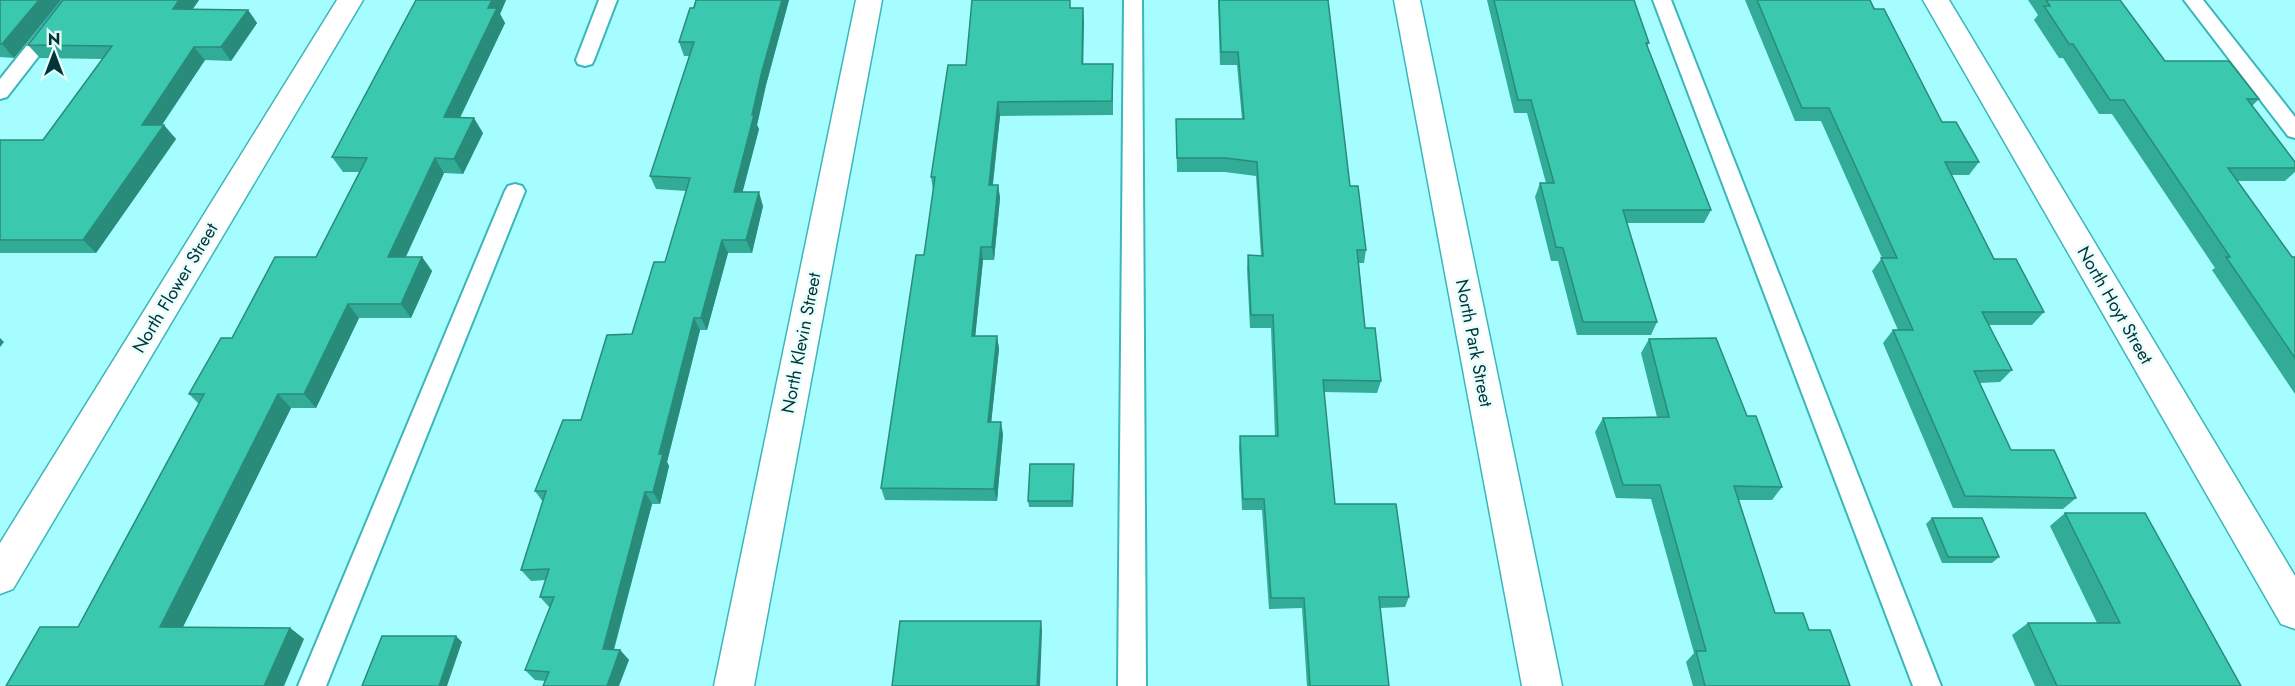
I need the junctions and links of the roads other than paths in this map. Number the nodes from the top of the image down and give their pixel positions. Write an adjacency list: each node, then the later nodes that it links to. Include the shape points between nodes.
1 (73, 0): 11 (lane)
2 (350, 0): 14 (street, North Flower Street)
3 (608, 0): 10 (lane)
4 (869, 0): 17 (street, North Klevin Street)
5 (1133, 0): 18 (lane)
6 (1407, 0): 19 (street, North Park Street)
7 (1662, 0): 20 (lane)
8 (1936, 0): 15 (street, North Hoyt Street)
9 (2193, 0): 12 (lane)
10 (585, 60)
11 (0, 92)
12 (2295, 131)
13 (515, 191): 16 (lane)
14 (0, 577)
15 (2295, 611)
16 (312, 686)
17 (734, 686)
18 (1132, 686)
19 (1542, 686)
20 (1927, 686)

